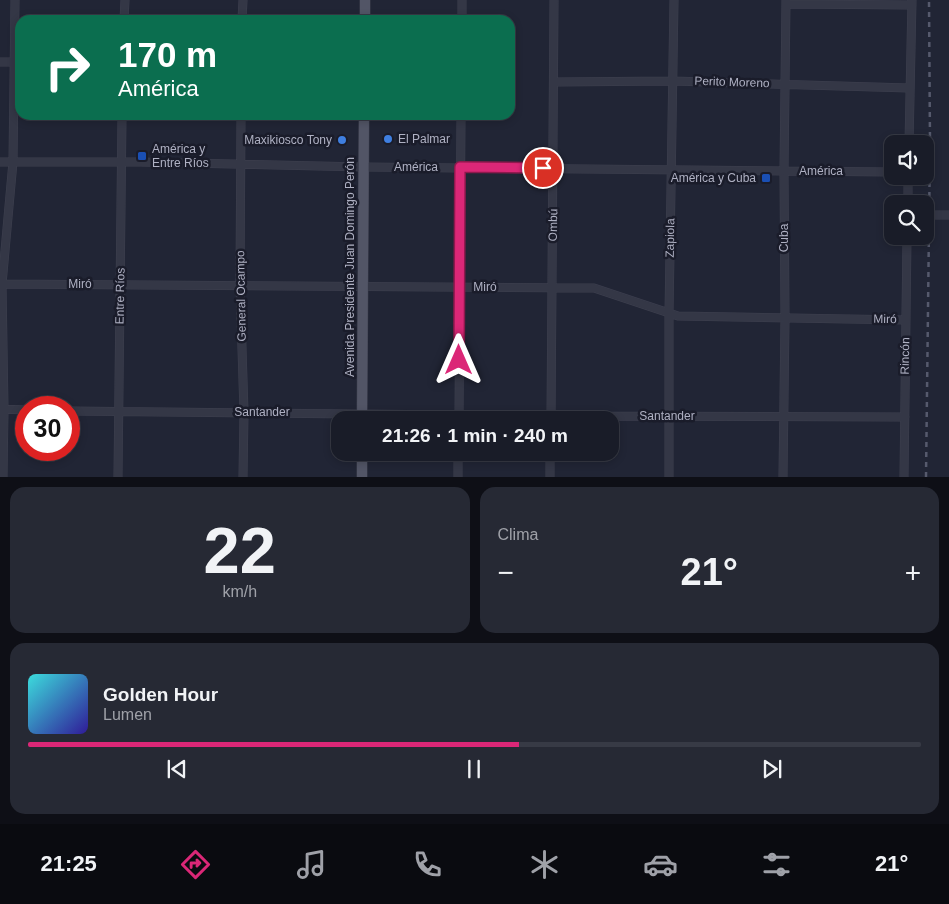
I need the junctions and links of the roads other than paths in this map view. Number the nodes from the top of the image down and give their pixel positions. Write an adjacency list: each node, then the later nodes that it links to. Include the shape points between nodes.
1 (15, 0): 10 (street)
2 (125, 0): 11 (street)
3 (243, 0): 12 (street)
4 (365, 0): 13 (main road)
5 (462, 0): 14 (street)
6 (554, 0): 18 (street, Ombú)
7 (674, 0): 17 (street, Zapiola)
8 (786, 2): 9 (street); 19 (street, Cuba)
9 (912, 3): 20 (street)
10 (15, 15)
11 (124, 15)
12 (242, 15)
13 (365, 15)
14 (462, 15)
15 (0, 62): 16 (street)
16 (15, 62)
17 (673, 81): 18 (street, Perito Moreno); 19 (street, Perito Moreno); 34 (street, Zapiola)
18 (554, 82): 33 (street, Ombú)
19 (785, 84): 20 (street, Perito Moreno); 35 (street, Cuba)
20 (909, 88): 26 (street)
21 (15, 120): 28 (street)
22 (122, 120): 29 (street, Entre Ríos)
23 (241, 120): 30 (street, General Ocampo)
24 (364, 120): 31 (main road, Avenida Presidente Juan Domingo Perón)
25 (461, 120): 32 (street)
26 (909, 135)
27 (0, 162): 28 (street, América)
28 (14, 162): 29 (street, América); 40 (street)
29 (122, 162): 30 (street, América); 41 (street, Entre Ríos)
30 (240, 164): 31 (street, América); 42 (street, General Ocampo)
31 (363, 167): 32 (street, América); 43 (main road, Avenida Presidente Juan Domingo Perón)
32 (460, 167): 33 (street, América); 44 (street)
33 (554, 168): 34 (street, América); 45 (street, Ombú)
34 (671, 169): 35 (street, América); 46 (street, Zapiola)
35 (784, 171): 36 (street, América); 47 (street, Cuba)
36 (884, 172)
37 (934, 215): 38 (street)
38 (949, 215)
39 (907, 245): 48 (street, Rincón)
40 (1, 284): 41 (street, Miró); 49 (street)
41 (120, 284): 42 (street, Miró); 55 (street, Entre Ríos)
42 (240, 285): 43 (street, Miró); 56 (street, General Ocampo)
43 (363, 286): 44 (street, Miró); 52 (main road, Avenida Presidente Juan Domingo Perón)
44 (460, 287): 45 (street, Miró); 53 (street)
45 (552, 287): 46 (street, Miró, via 600,289); 54 (street, Ombú)
46 (669, 314): 47 (street, Miró); 60 (street, Zapiola)
47 (785, 318): 48 (street, Miró); 58 (street, Cuba)
48 (906, 320): 61 (street, Rincón)
49 (2, 409): 50 (street); 65 (street)
50 (15, 410)
51 (80, 411): 55 (street, Santander)
52 (362, 411)
53 (459, 411)
54 (551, 411)
55 (119, 412): 56 (street, Santander); 66 (street, Entre Ríos)
56 (244, 412): 57 (street, Santander); 67 (street, General Ocampo)
57 (331, 416)
58 (784, 416): 60 (street, Santander); 61 (street, Santander); 72 (street, Cuba)
59 (619, 417): 60 (street, Santander)
60 (669, 417): 71 (street, Zapiola)
61 (905, 417): 73 (street, Rincón)
62 (362, 461): 68 (main road)
63 (458, 461): 69 (street)
64 (550, 461): 70 (street)
65 (3, 476)
66 (118, 476)
67 (243, 476)
68 (362, 476)
69 (458, 476)
70 (550, 476)
71 (669, 476)
72 (783, 476)
73 (904, 476)

